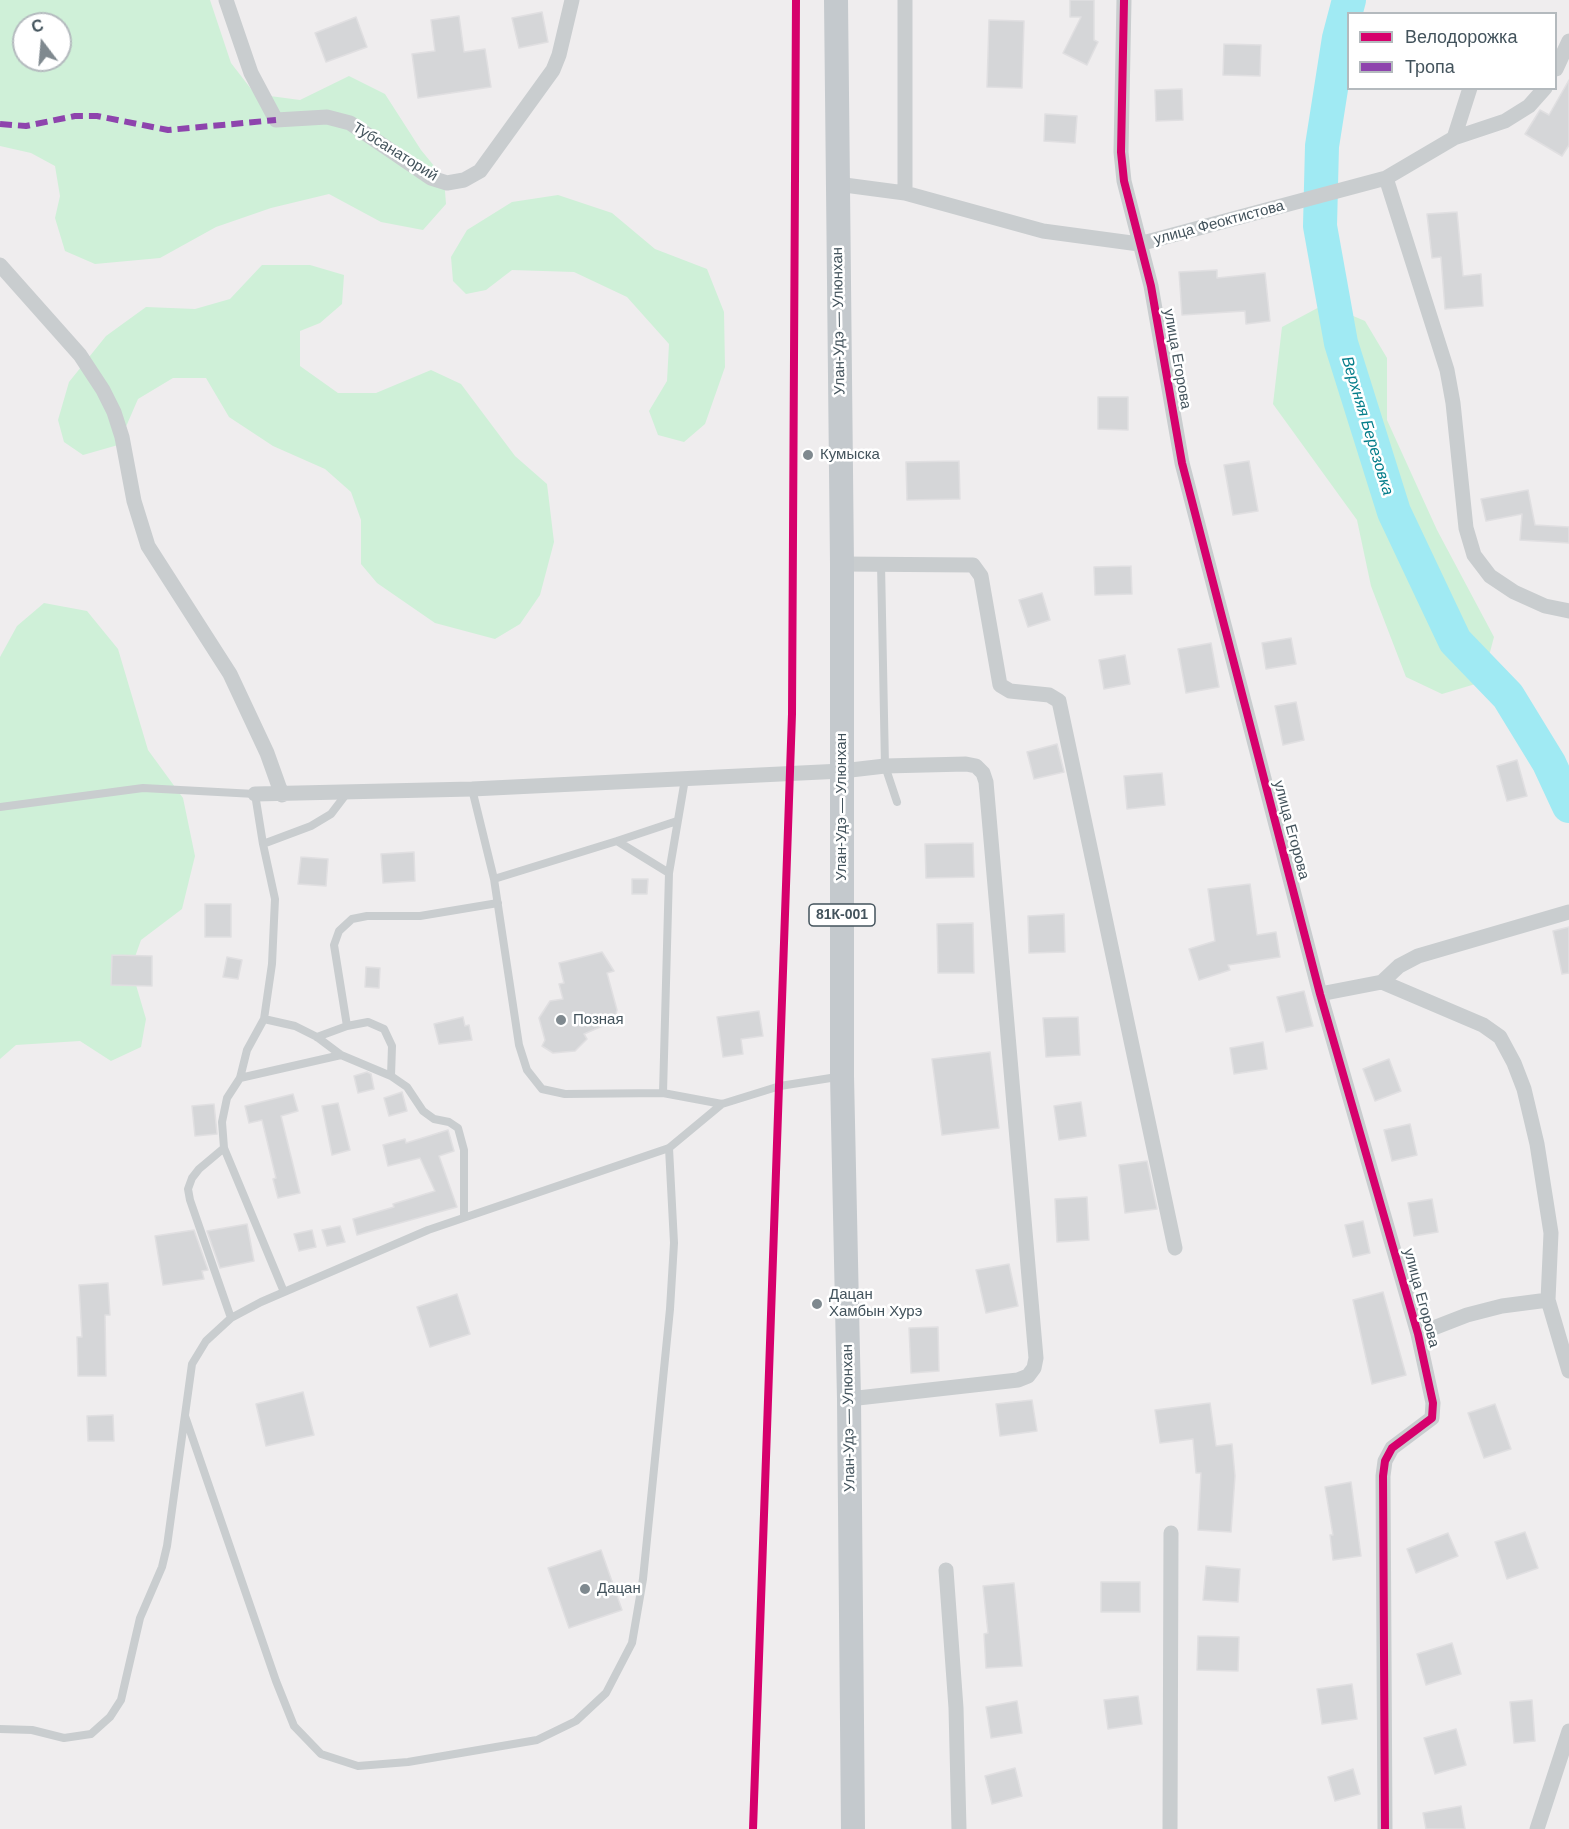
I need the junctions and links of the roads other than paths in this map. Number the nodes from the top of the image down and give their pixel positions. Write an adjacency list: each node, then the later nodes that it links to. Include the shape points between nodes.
1 (226, 0): 2 (street, Тубсанаторий, via 251,73 276,120 327,117 350,123 431,178 447,183 480,171 553,70)
2 (572, 0)
3 (836, 0): 12 (main road, Улан-Удэ — Улюнхан / 81К-001)
4 (905, 0): 13 (street)
5 (1124, 0): 14 (street, улица Егорова, via 1121,152)
6 (1567, 50): 7 (street)
7 (1557, 67)
8 (1469, 90): 10 (street)
9 (1543, 90): 10 (street, улица Феоктистова, via 1529,106 1505,121)
10 (1454, 138): 11 (street, улица Феоктистова)
11 (1386, 178): 14 (street, улица Феоктистова); 18 (street, via 1447,370 1466,528 1474,555 1491,576 1514,592 1545,606)
12 (837, 184): 13 (street, улица Феоктистова); 16 (main road, Улан-Удэ — Улюнхан / 81К-001)
13 (905, 193): 14 (street, улица Феоктистова, via 1043,231)
14 (1139, 244): 36 (street, улица Егорова, via 1151,286 1182,463)
15 (0, 265): 25 (street, via 80,355 104,390 122,437 134,501 148,546 230,674)
16 (842, 564): 17 (street); 20 (main road, Улан-Удэ — Улюнхан / 81К-001)
17 (881, 564): 19 (lane); 49 (street, via 973,566 981,576 1000,685 1010,691 1049,695 1059,701)
18 (1569, 611)
19 (885, 766): 20 (street); 26 (lane); 55 (street, via 966,764 983,772 986,782 1036,1358 1028,1376 1018,1380)
20 (842, 771): 21 (street); 42 (main road, Улан-Удэ — Улюнхан / 81К-001)
21 (685, 778): 22 (street); 28 (lane)
22 (472, 789): 23 (street); 32 (lane)
23 (347, 792): 25 (street); 30 (lane, via 331,814)
24 (255, 794): 25 (street); 27 (lane, via 143,788); 30 (lane)
25 (282, 795)
26 (897, 802)
27 (0, 807)
28 (677, 821): 29 (lane); 31 (lane)
29 (617, 841): 31 (lane); 32 (lane)
30 (263, 844): 37 (lane, via 274,899 272,963)
31 (669, 873): 44 (lane)
32 (494, 879): 33 (lane)
33 (498, 903): 38 (lane, via 420,916 352,919 339,931 334,945); 44 (lane, via 519,1046 527,1070 542,1089 565,1094)
34 (1569, 912): 35 (street, via 1418,956 1399,966)
35 (1382, 982): 36 (street); 51 (street, via 1483,1025 1500,1037 1514,1063 1546,1192 1551,1233)
36 (1320, 994): 53 (street, улица Егорова)
37 (264, 1019): 39 (lane, via 295,1026); 43 (lane, via 247,1050)
38 (347, 1026): 39 (lane); 41 (lane, via 368,1023 384,1029 392,1046)
39 (317, 1037): 40 (lane)
40 (341, 1056): 41 (lane); 43 (lane)
41 (391, 1076): 48 (lane, via 408,1088 423,1111 458,1128 464,1150)
42 (842, 1076): 45 (lane, via 780,1086); 55 (main road, Улан-Удэ — Улюнхан / 81К-001)
43 (240, 1078): 46 (lane, via 227,1098 222,1122)
44 (663, 1093): 45 (lane)
45 (722, 1104): 47 (lane)
46 (224, 1148): 50 (lane); 52 (lane, via 199,1169 188,1189)
47 (669, 1148): 48 (lane); 56 (lane, via 674,1243 670,1309 639,1600 632,1643 606,1693 576,1721 537,1740 408,1762 358,1766 321,1754 294,1726)
48 (464, 1216): 50 (lane)
49 (1175, 1248)
50 (284, 1292): 52 (lane)
51 (1548, 1300): 53 (street, via 1494,1308); 54 (street)
52 (231, 1318): 56 (lane, via 206,1341 192,1364)
53 (1418, 1334): 64 (street, улица Егорова, via 1434,1403 1432,1418 1392,1448 1383,1476)
54 (1569, 1371)
55 (849, 1399): 61 (main road, Улан-Удэ — Улюнхан / 81К-001)
56 (185, 1416): 59 (lane, via 167,1546 140,1618 122,1700 92,1734 64,1738 32,1730)
57 (1171, 1533): 63 (street)
58 (946, 1570): 62 (street, via 956,1708)
59 (0, 1729)
60 (1569, 1731): 65 (street)
61 (853, 1829)
62 (958, 1829)
63 (1170, 1829)
64 (1385, 1829)
65 (1537, 1829)

